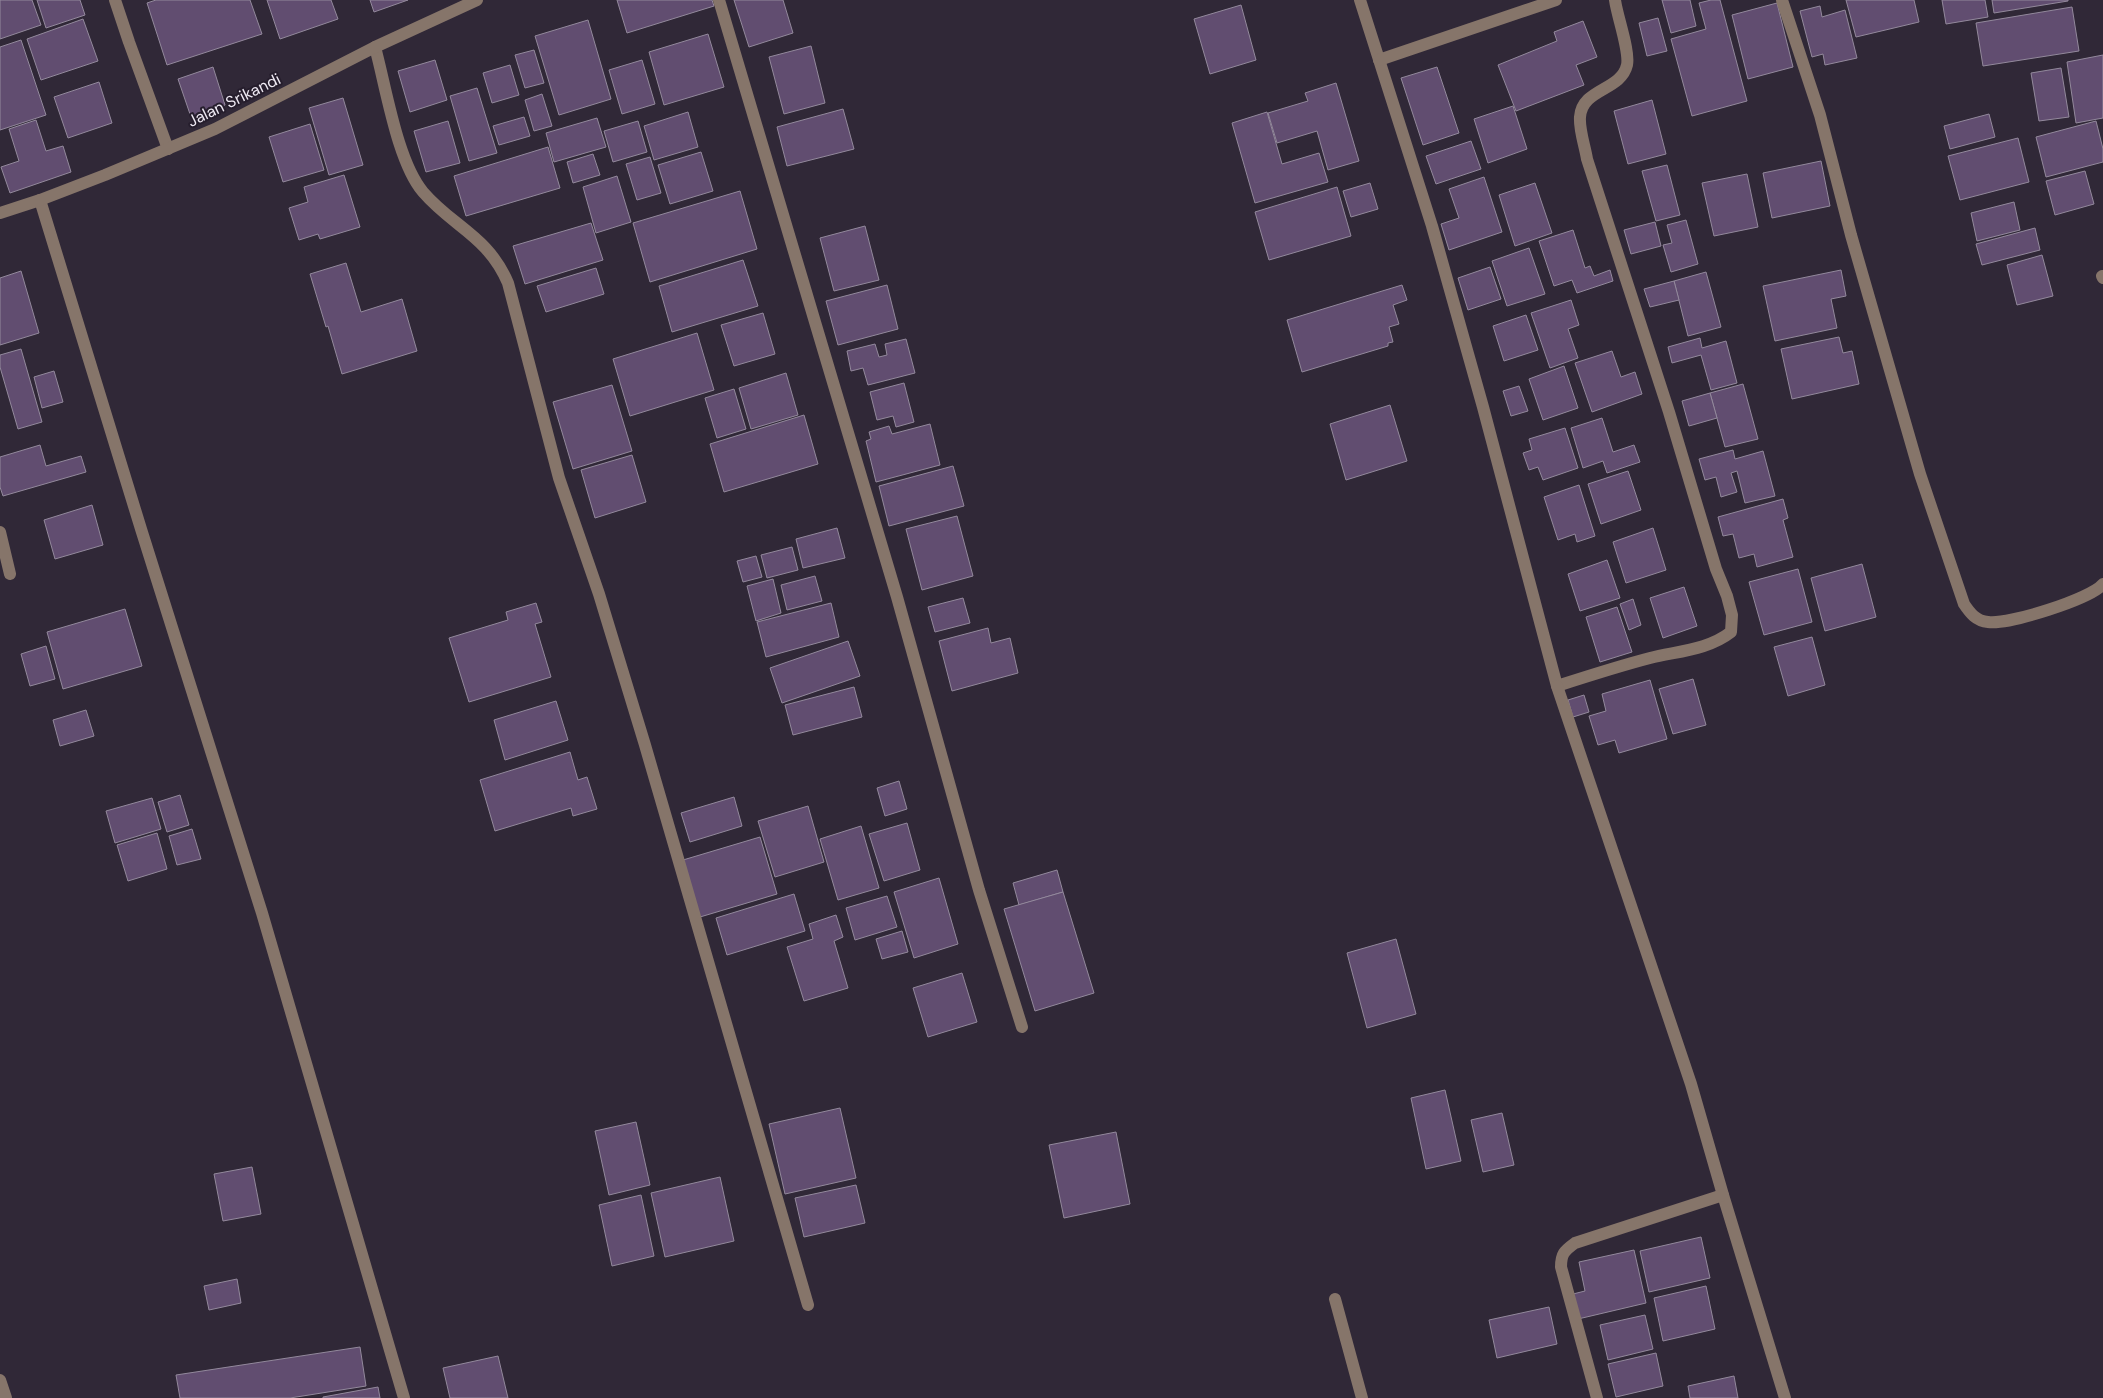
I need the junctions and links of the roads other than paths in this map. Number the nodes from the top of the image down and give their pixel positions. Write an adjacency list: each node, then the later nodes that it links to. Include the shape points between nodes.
1 (116, 0): 10 (street)
2 (477, 0): 8 (street, Jalan Srikandi)
3 (719, 0): 17 (street)
4 (1360, 0): 9 (street)
5 (1556, 0): 9 (street)
6 (1615, 0): 16 (street, via 1627,63 1623,74 1583,104 1580,118 1582,136 1727,596 1733,624 1731,632 1722,639 1702,647 1619,666)
7 (1782, 0): 15 (street, via 1820,115 1920,474 1964,604 1976,618 1997,622 2063,604 2095,591)
8 (375, 47): 10 (street, Jalan Srikandi, via 215,129); 20 (street, via 402,151 412,174 440,210 488,249 501,266 508,283 556,469 651,764)
9 (1379, 60): 16 (street, via 1432,226)
10 (168, 149): 11 (street, Jalan Srikandi)
11 (40, 200): 12 (street, Jalan Srikandi); 23 (street, via 262,913)
12 (0, 213)
13 (0, 532): 14 (street)
14 (10, 574)
15 (2103, 584)
16 (1557, 686): 18 (street, via 1692,1084)
17 (1022, 1027)
18 (1723, 1195): 25 (street, via 1575,1243 1564,1250 1561,1267); 26 (street)
19 (1335, 1299): 24 (street)
20 (808, 1305)
21 (0, 1380): 22 (street)
22 (6, 1398)
23 (404, 1398)
24 (1362, 1398)
25 (1597, 1398)
26 (1785, 1398)

